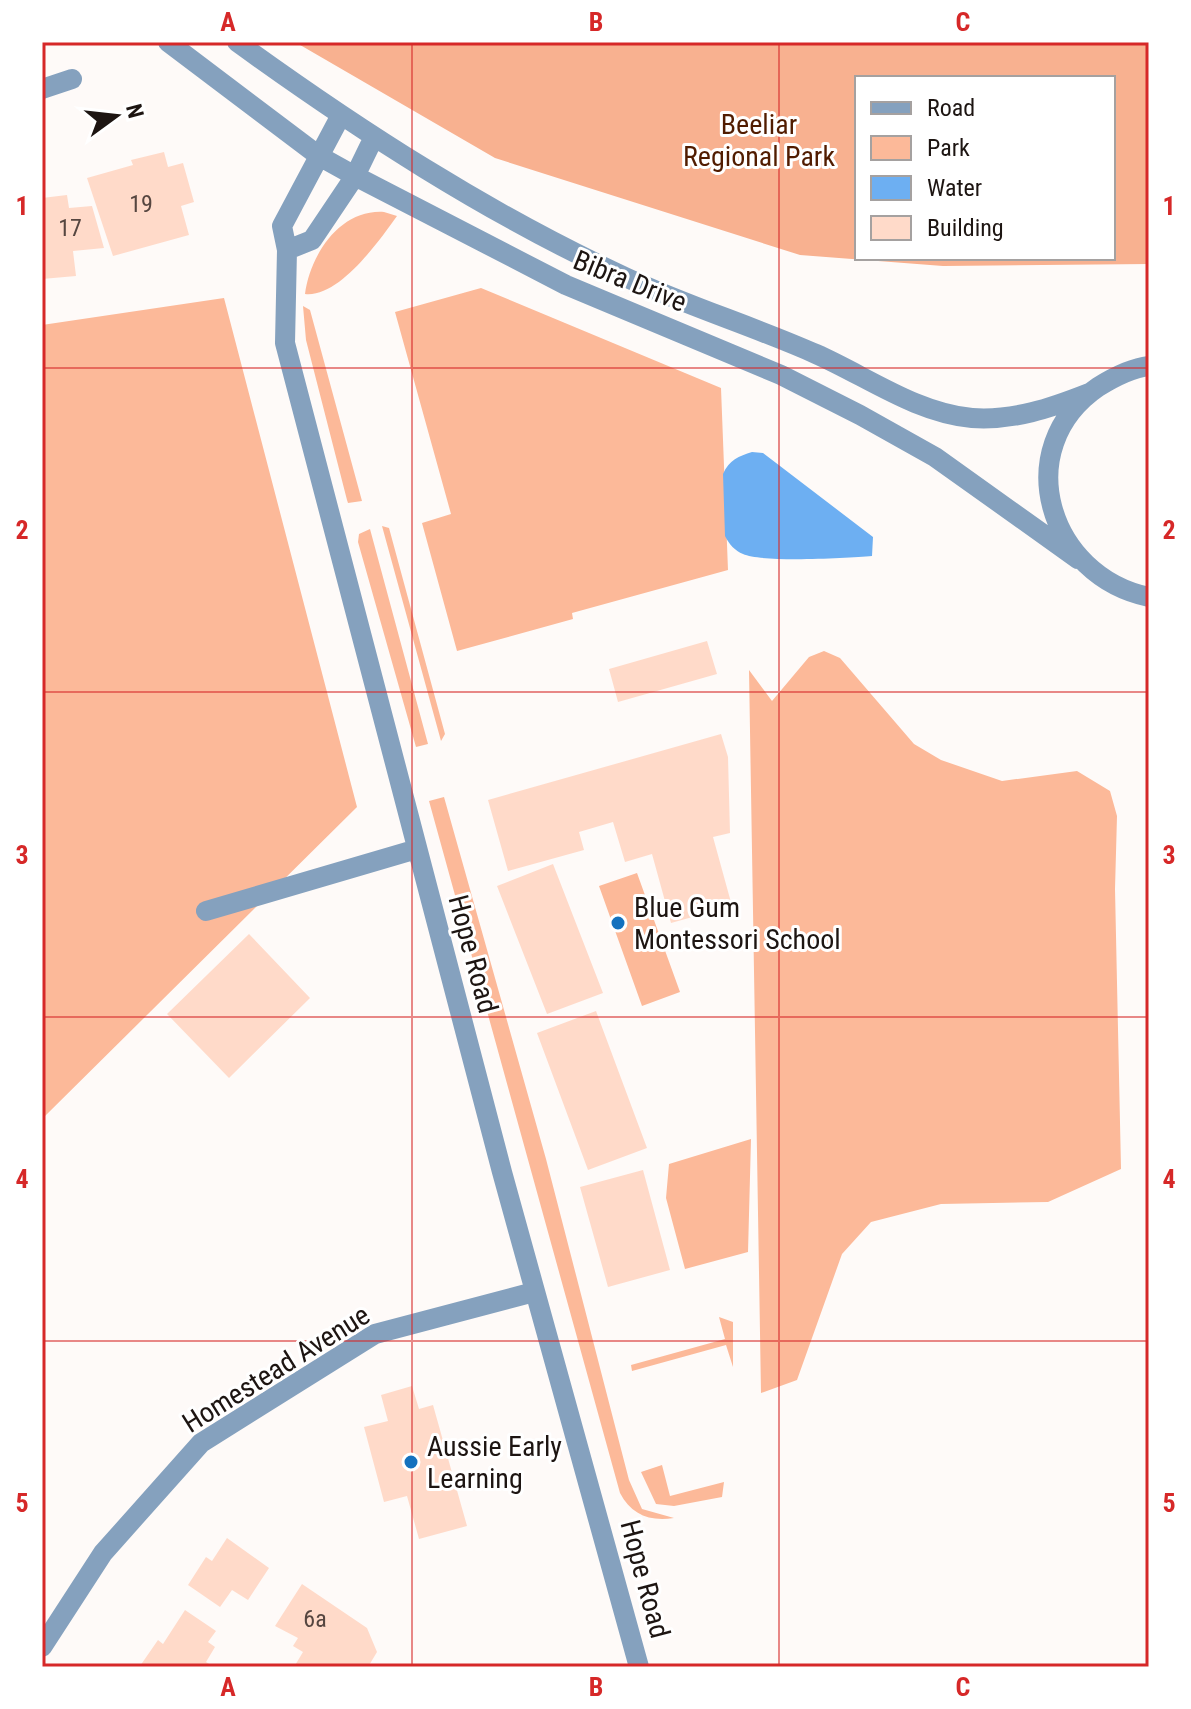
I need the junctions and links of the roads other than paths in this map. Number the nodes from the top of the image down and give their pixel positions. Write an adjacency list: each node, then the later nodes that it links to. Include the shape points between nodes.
1 (168, 42): 7 (street, Bibra Drive)
2 (237, 42): 5 (street, Bibra Drive)
3 (72, 79): 4 (street)
4 (42, 89)
5 (340, 117): 6 (street, Bibra Drive); 7 (street, Hope Road)
6 (374, 137): 8 (street); 11 (street, Bibra Drive, via 508,219 626,278 816,354 919,405 972,418 1008,417)
7 (319, 156): 8 (street, Bibra Drive); 9 (street, Hope Road, via 282,226)
8 (355, 176): 9 (street, via 312,240); 12 (street, Bibra Drive, via 566,285 781,375 860,415 935,457)
9 (287, 250): 14 (street, Hope Road, via 285,343)
10 (1149, 366): 11 (street, via 1115,376)
11 (1089, 393): 12 (street, via 1055,444 1049,474 1051,504)
12 (1078, 559): 13 (street, Bibra Drive, via 1101,579)
13 (1149, 597)
14 (417, 849): 15 (street); 16 (street, Hope Road)
15 (206, 911)
16 (534, 1292): 17 (street, Homestead Avenue, via 375,1334 201,1443 103,1553); 18 (street, Hope Road)
17 (44, 1638)
18 (639, 1667)

